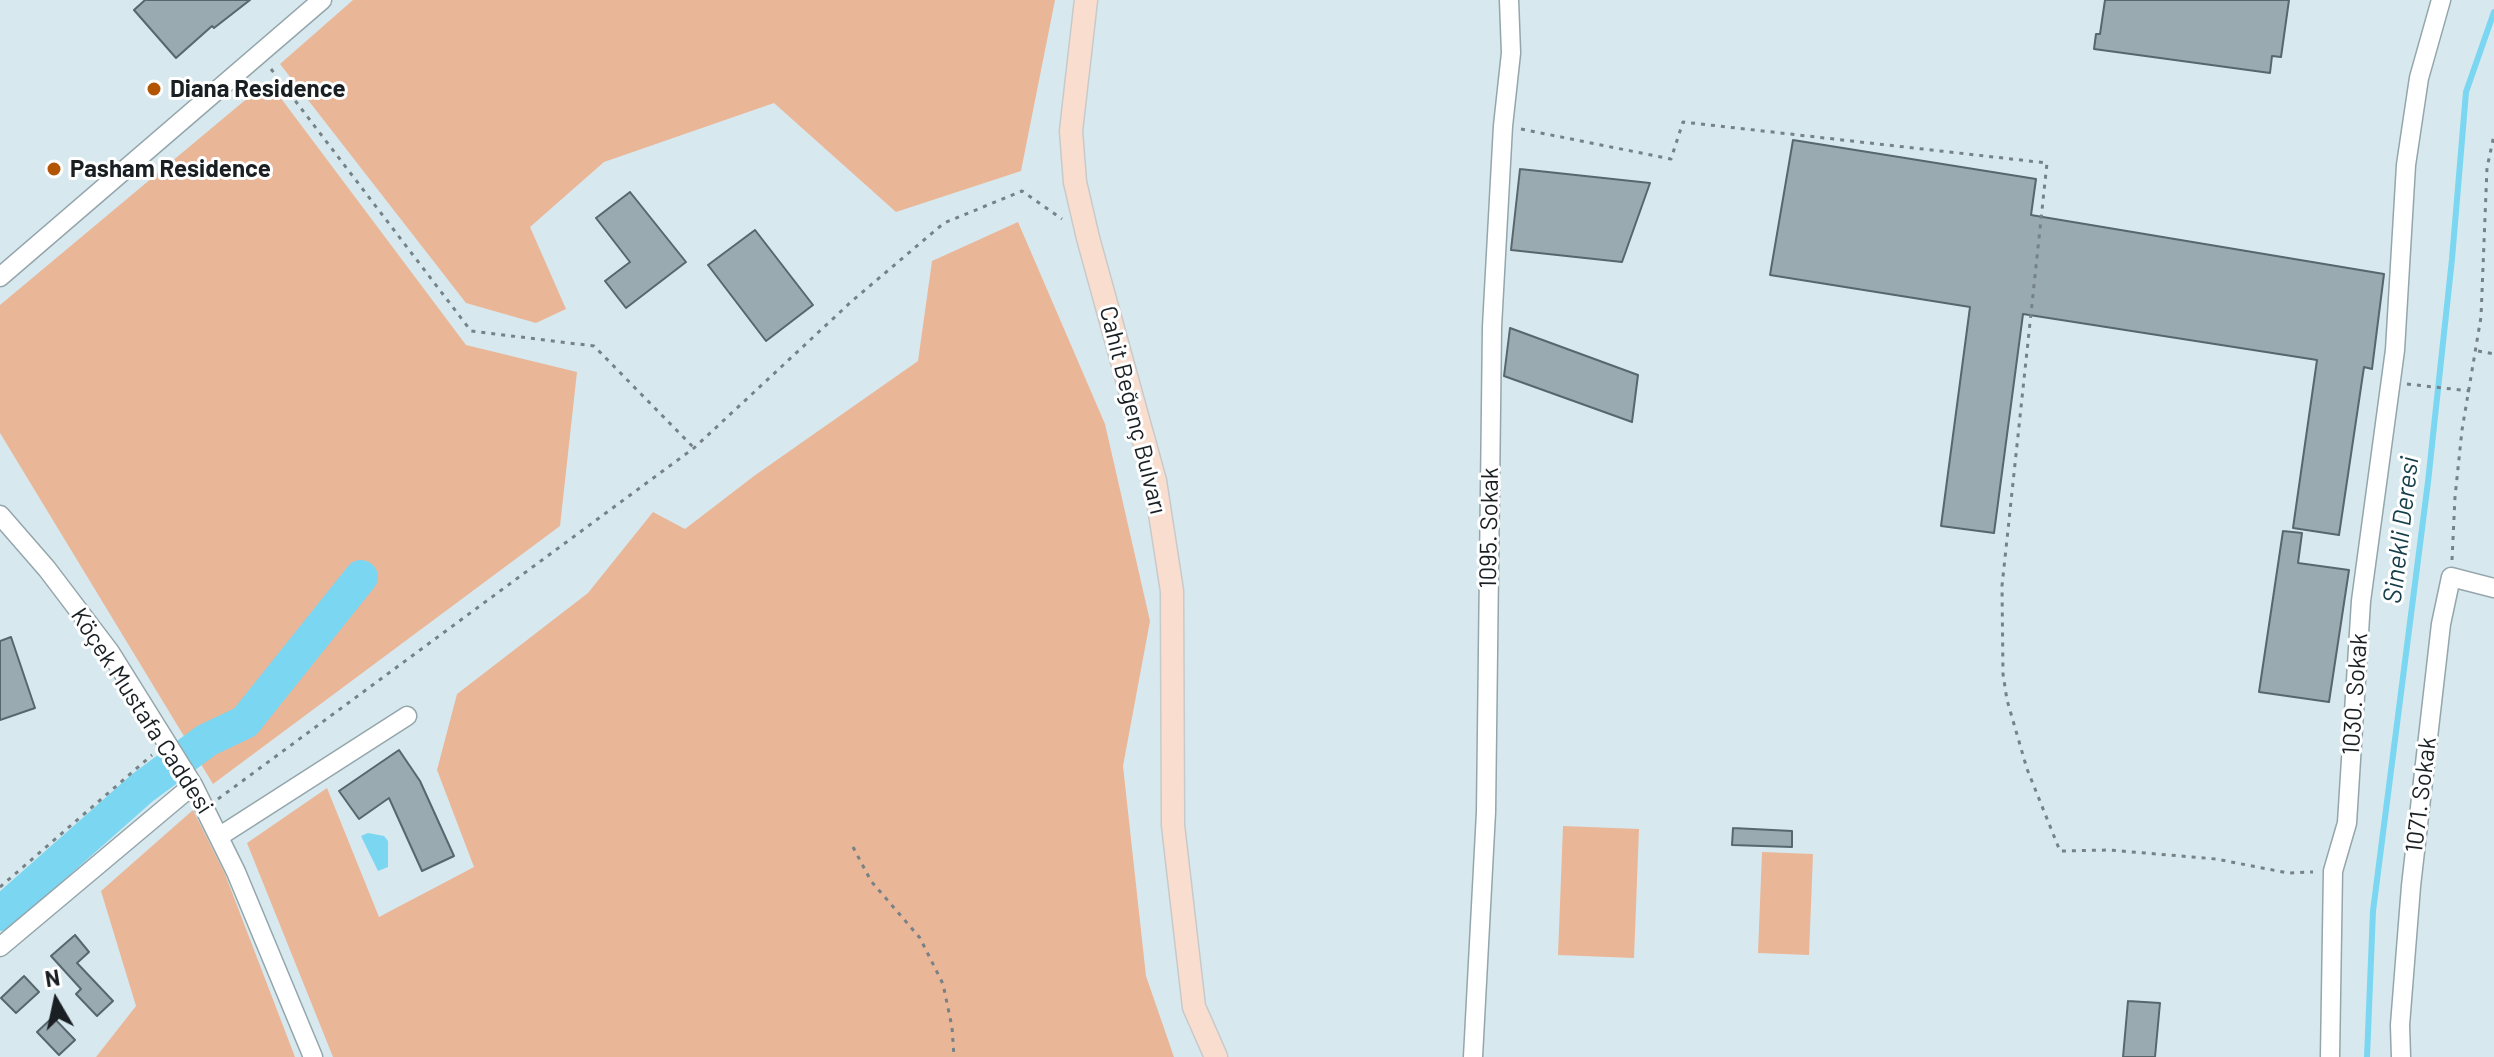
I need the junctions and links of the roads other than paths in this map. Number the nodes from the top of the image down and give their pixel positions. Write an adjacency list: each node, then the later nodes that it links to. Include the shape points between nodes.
1 (322, 0): 5 (street)
2 (1086, 0): 13 (main road, Cahit Beğenç Bulvarı, via 1071,131 1075,182 1155,481 1172,591 1173,825 1194,1007)
3 (1509, 0): 14 (street, 1095. Sokak, via 1511,53 1492,327 1486,812)
4 (2441, 0): 15 (street, 1030. Sokak, via 2419,78 2406,165 2391,382 2361,601 2347,823 2333,871)
5 (0, 277)
6 (0, 515): 9 (street, Köçek Mustafa Caddesi, via 110,652)
7 (2494, 588): 16 (street, 1071. Sokak, via 2451,577 2441,624 2411,886)
8 (407, 716): 10 (street)
9 (193, 785): 10 (street, Köçek Mustafa Caddesi); 11 (street)
10 (220, 836): 12 (street, Köçek Mustafa Caddesi)
11 (0, 947)
12 (313, 1057)
13 (1216, 1057)
14 (1473, 1057)
15 (2330, 1057)
16 (2401, 1057)

